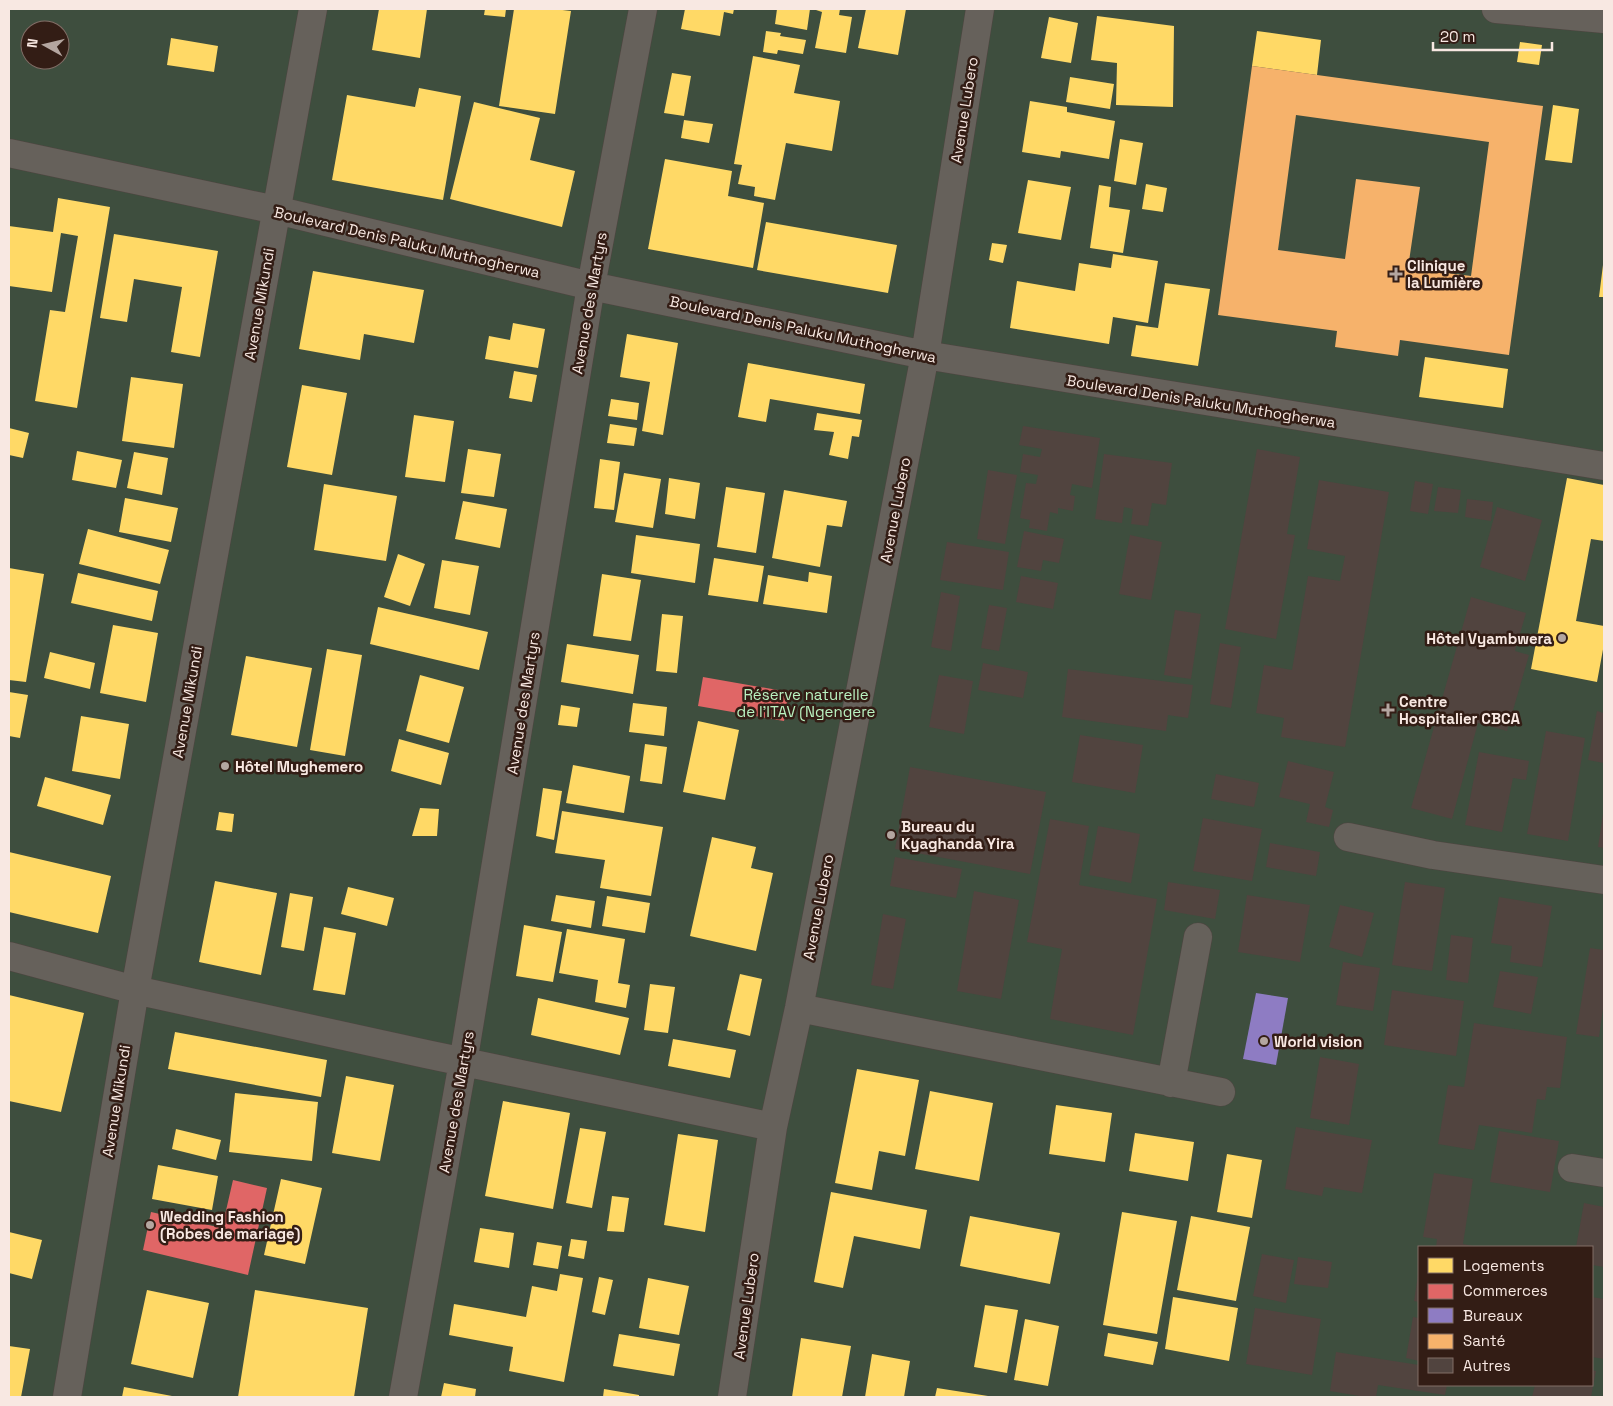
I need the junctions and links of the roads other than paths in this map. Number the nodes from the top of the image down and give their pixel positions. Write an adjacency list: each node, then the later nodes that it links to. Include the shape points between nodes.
1 (313, 9): 7 (street, Avenue Mikundi)
2 (643, 9): 8 (street, Avenue des Martyrs)
3 (980, 9): 9 (street, Avenue Lubero)
4 (1496, 9): 5 (street)
5 (1604, 20)
6 (9, 153): 7 (street, Boulevard Denis Paluku Muthogherwa)
7 (276, 210): 8 (street, Boulevard Denis Paluku Muthogherwa); 15 (street, Avenue Mikundi)
8 (591, 286): 9 (street, Boulevard Denis Paluku Muthogherwa); 17 (street, Avenue des Martyrs)
9 (925, 356): 10 (street, Boulevard Denis Paluku Muthogherwa); 16 (street, Avenue Lubero)
10 (1604, 466)
11 (1348, 837): 12 (street, via 1433,855)
12 (1604, 880)
13 (1198, 937): 18 (street)
14 (9, 956): 15 (street)
15 (135, 990): 17 (street); 23 (street, Avenue Mikundi)
16 (799, 1008): 18 (street); 20 (street, Avenue Lubero)
17 (463, 1062): 20 (street); 24 (street, Avenue des Martyrs)
18 (1171, 1083): 19 (street)
19 (1221, 1092)
20 (773, 1127): 25 (street, Avenue Lubero)
21 (1572, 1168): 22 (street)
22 (1604, 1173)
23 (67, 1397)
24 (403, 1397)
25 (732, 1397)

